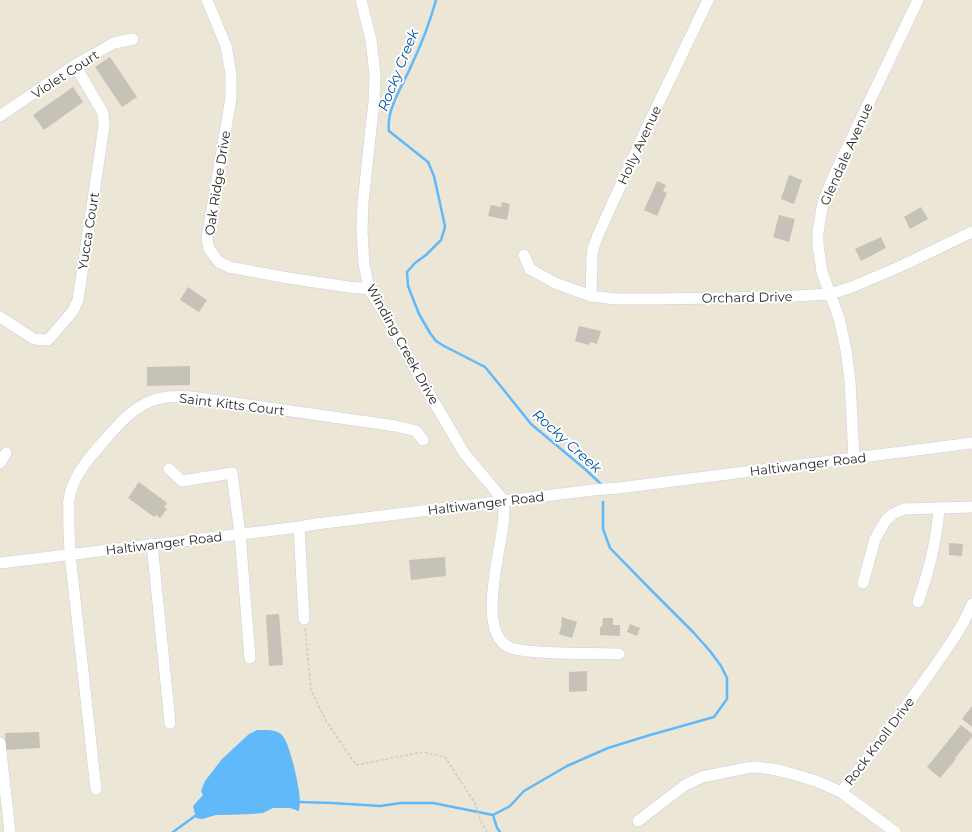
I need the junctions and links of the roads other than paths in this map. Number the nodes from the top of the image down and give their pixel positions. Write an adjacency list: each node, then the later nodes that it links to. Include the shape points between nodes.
1 (207, 0): 10 (street, Oak Ridge Drive, via 226,46 231,74 231,98 207,239 209,249 219,262 229,268)
2 (361, 0): 10 (street, Winding Creek Drive, via 371,40 375,74 362,217 364,264)
3 (708, 0): 12 (street, Holly Avenue, via 598,235 592,257)
4 (918, 0): 11 (street, Glendale Avenue, via 825,197 818,232 819,256)
5 (133, 39): 6 (street, Violet Court, via 114,43)
6 (75, 65): 7 (street, Violet Court); 13 (street, Yucca Court, via 103,114 104,126 78,300 73,311 48,340 34,339)
7 (0, 116)
8 (972, 232): 11 (street, Orchard Drive, via 879,276)
9 (524, 256): 12 (street, Orchard Drive, via 530,269 555,283)
10 (369, 289): 20 (street, Winding Creek Drive, via 464,453)
11 (830, 294): 12 (street, Orchard Drive, via 654,299); 17 (street, Glendale Avenue, via 839,318 846,350)
12 (591, 296)
13 (0, 317)
14 (423, 440): 26 (street, Saint Kitts Court, via 416,431 396,426 261,406 183,396 152,401 137,408 116,426 90,456 76,478 69,499)
15 (972, 443): 17 (street, Haltiwanger Road)
16 (6, 453): 18 (street)
17 (854, 458): 20 (street, Haltiwanger Road)
18 (0, 463)
19 (169, 469): 24 (street, via 182,481 232,473)
20 (504, 501): 23 (street, Haltiwanger Road); 32 (street, via 492,605 494,626 500,640 519,650)
21 (972, 507): 22 (street)
22 (939, 508): 28 (street, via 904,509 886,520 875,539); 29 (street, via 935,548)
23 (299, 527): 24 (street, Haltiwanger Road); 31 (street)
24 (240, 534): 25 (street, Haltiwanger Road); 33 (street)
25 (152, 544): 26 (street, Haltiwanger Road); 34 (street)
26 (70, 554): 27 (street, Haltiwanger Road); 36 (street, Saint Kitts Court)
27 (0, 563)
28 (862, 584)
29 (918, 602)
30 (972, 604): 37 (street, Rock Knoll Drive, via 960,629 945,651 888,732)
31 (304, 619)
32 (619, 654)
33 (250, 658)
34 (170, 723)
35 (0, 743): 39 (street)
36 (96, 789)
37 (840, 792): 38 (street, Rock Knoll Drive, via 786,772 746,768 690,782); 40 (street)
38 (638, 821)
39 (10, 832)
40 (895, 832)

